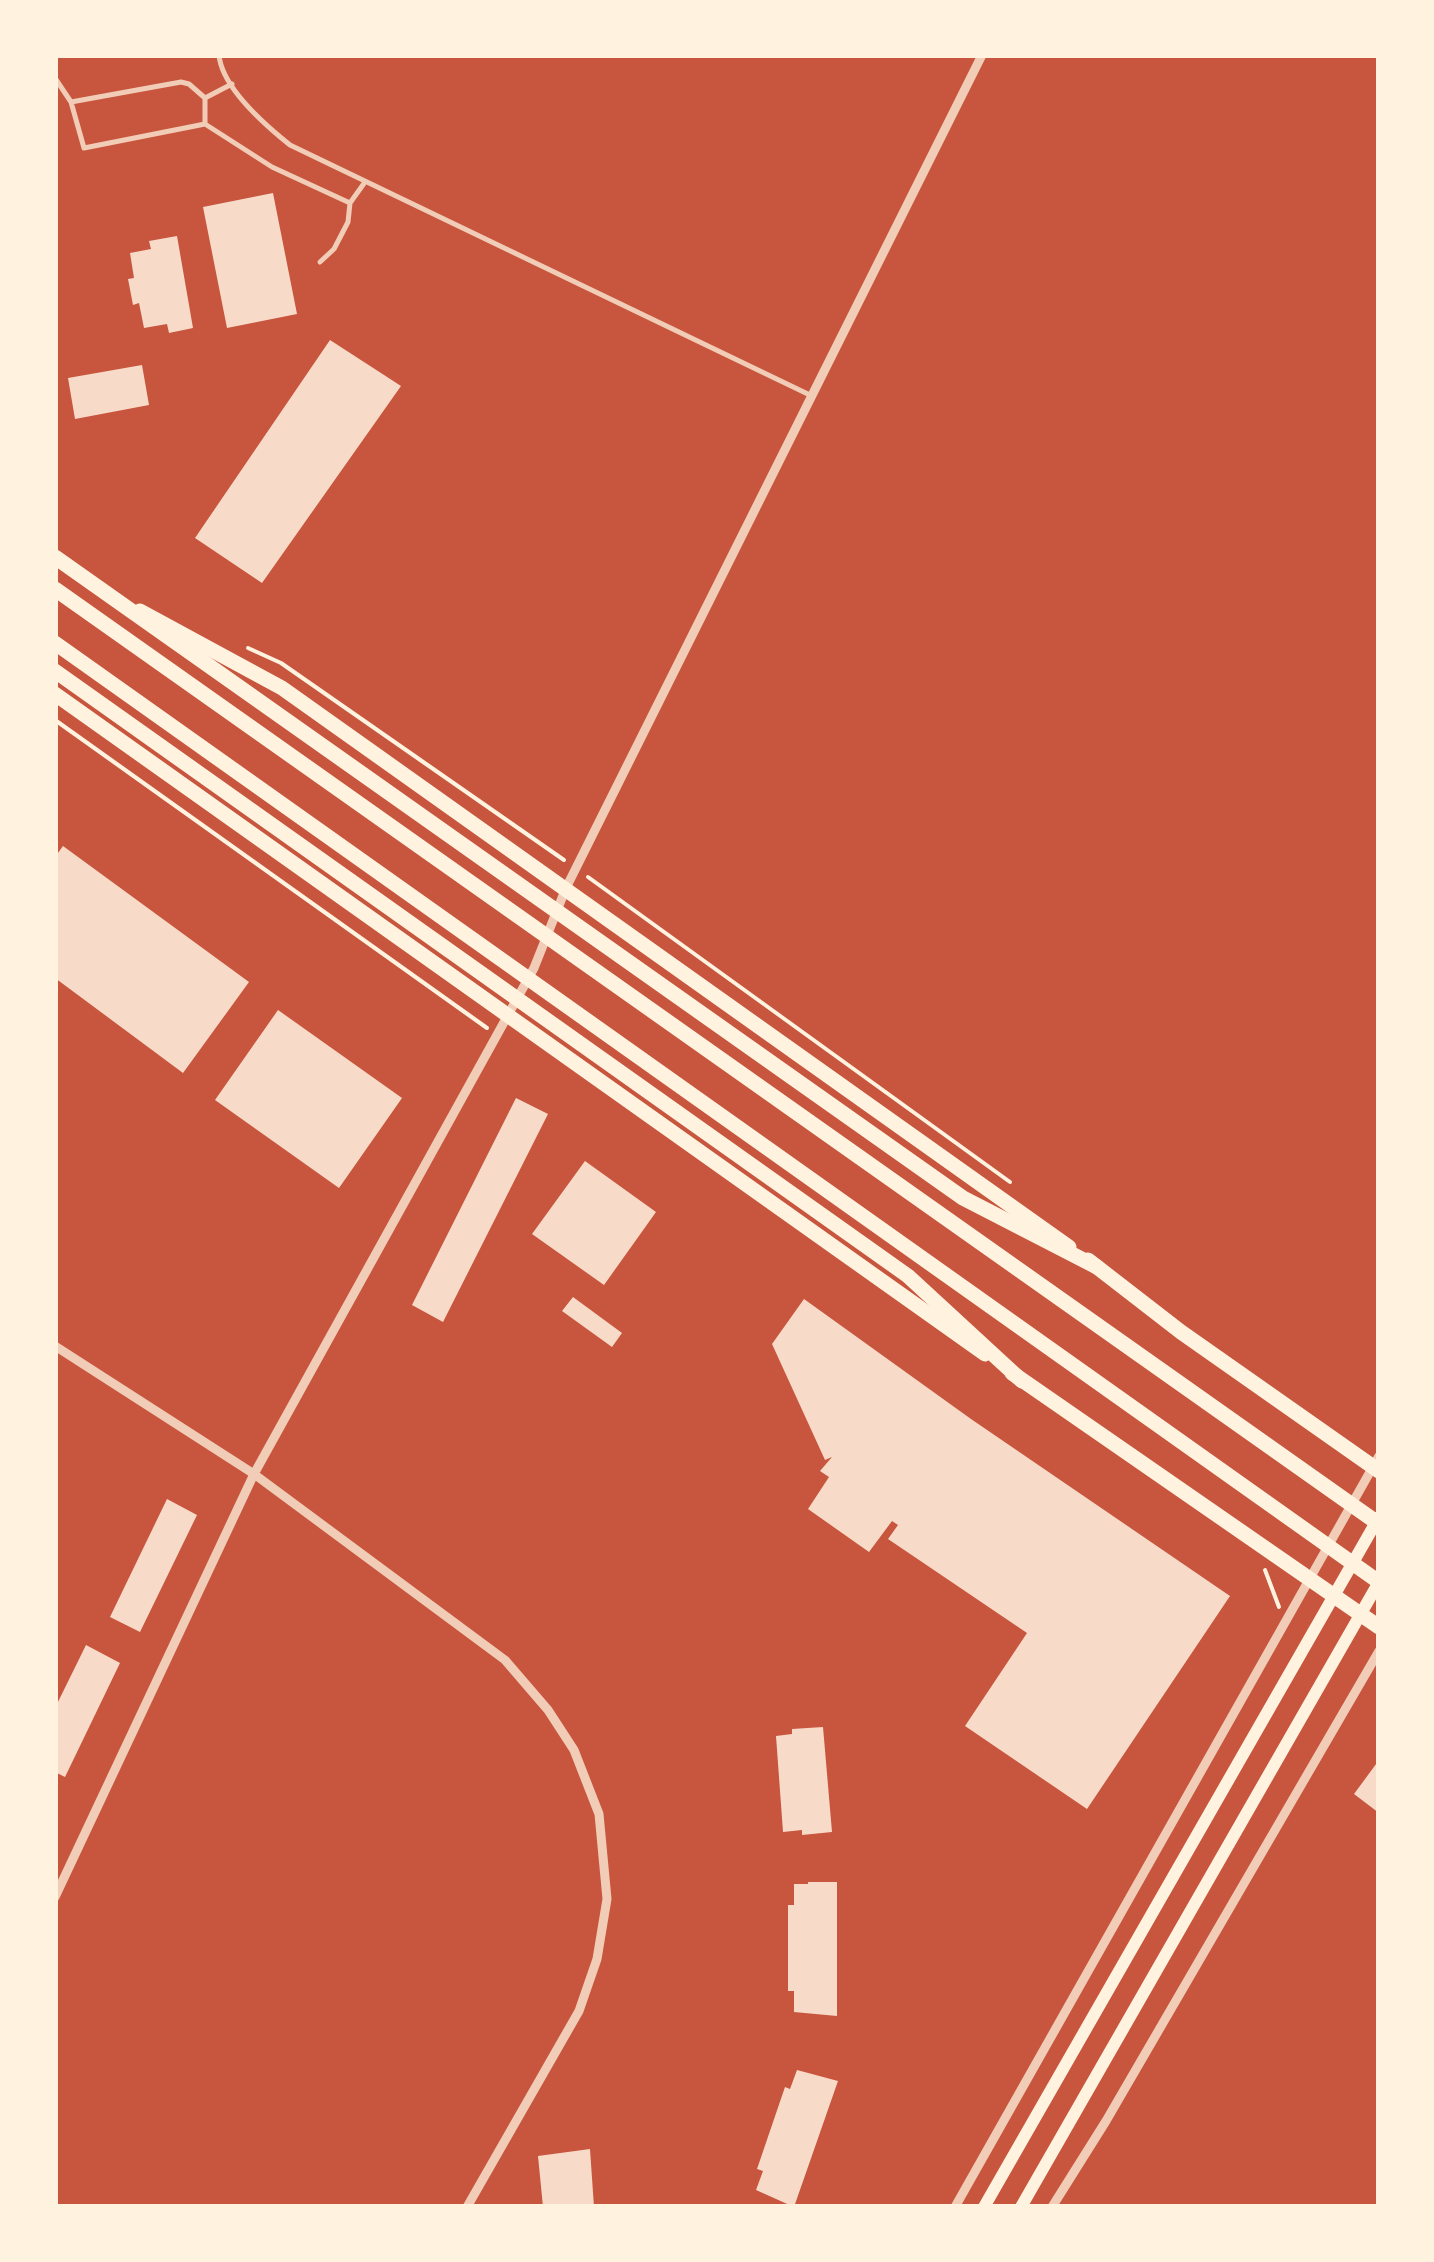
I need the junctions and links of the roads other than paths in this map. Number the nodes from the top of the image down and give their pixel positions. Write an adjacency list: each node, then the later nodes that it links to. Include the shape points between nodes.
1 (219, 55): 4 (lane)
2 (982, 55): 11 (street)
3 (55, 78): 6 (lane)
4 (232, 84): 5 (lane); 8 (lane, via 290,145)
5 (205, 98): 6 (lane, via 181,82); 7 (lane)
6 (71, 102): 7 (lane, via 84,148)
7 (205, 124): 9 (lane, via 272,168)
8 (365, 182): 9 (lane); 11 (lane)
9 (350, 203): 10 (lane, via 348,222)
10 (320, 262)
11 (812, 396): 17 (street)
12 (55, 554): 17 (main road, via 130,605 282,688); 19 (main road, via 962,1198)
13 (55, 589): 24 (main road)
14 (55, 643): 26 (main road)
15 (55, 671): 21 (main road, via 908,1276)
16 (55, 694): 18 (main road)
17 (566, 888): 18 (street, via 534,968); 19 (main road)
18 (506, 1013): 21 (main road); 23 (street)
19 (1097, 1267): 22 (main road)
20 (55, 1346): 23 (street)
21 (1022, 1380): 25 (main road)
22 (1377, 1464): 25 (street)
23 (254, 1474): 29 (street); 30 (street, via 505,1660 574,1750 599,1814 607,1898 598,1959 579,2010)
24 (1379, 1520): 32 (main road)
25 (1308, 1577): 27 (main road); 31 (street)
26 (1379, 1582): 33 (main road)
27 (1379, 1626)
28 (1379, 1651): 34 (street)
29 (55, 1897)
30 (466, 2207)
31 (956, 2207)
32 (984, 2207)
33 (1021, 2207)
34 (1052, 2207)

